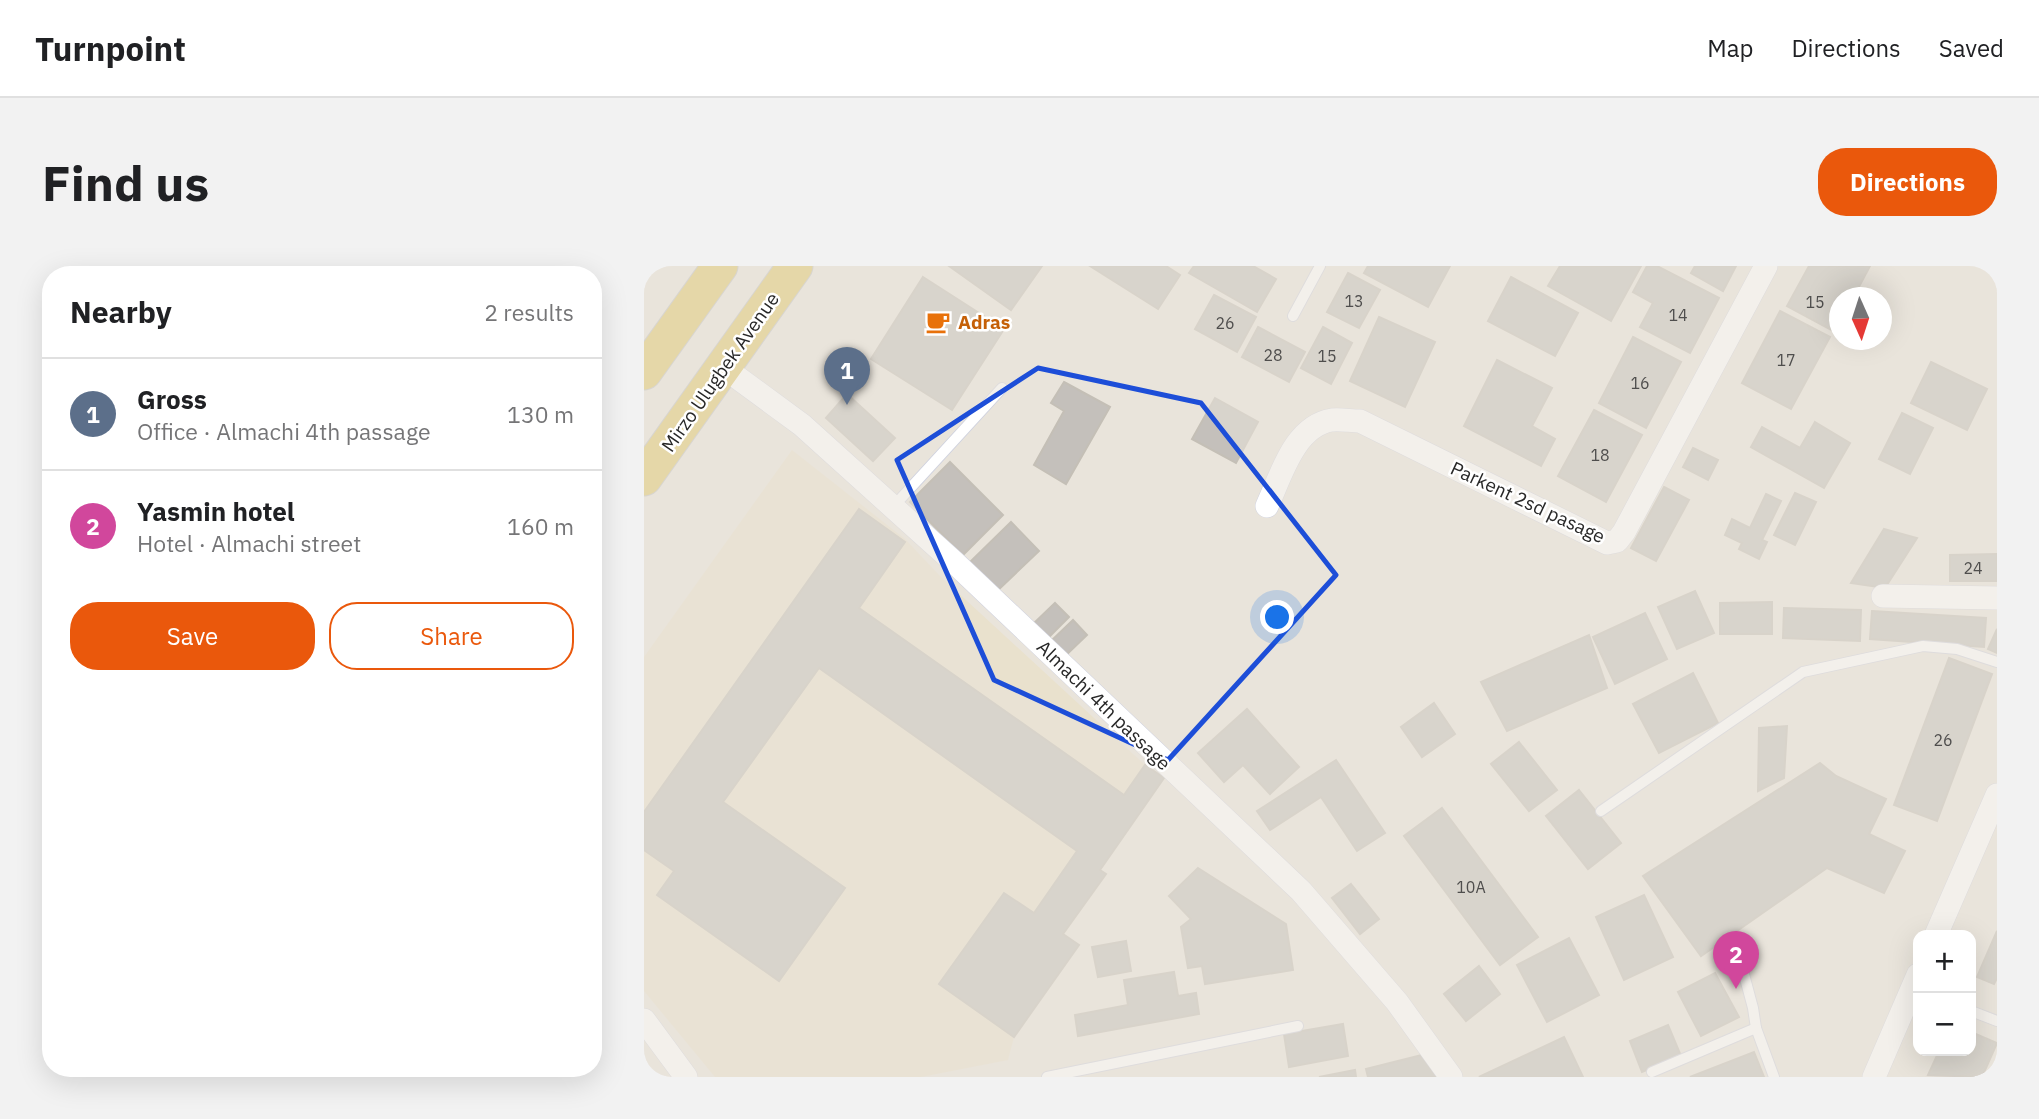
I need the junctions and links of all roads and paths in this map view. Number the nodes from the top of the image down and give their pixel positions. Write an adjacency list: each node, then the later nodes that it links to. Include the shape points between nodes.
1 (720, 266): 7 (main road)
2 (795, 266): 6 (main road, Mirzo Ulugbek Avenue)
3 (1320, 266): 5 (lane)
4 (1766, 266): 10 (street, Parkent 2sd pasage, via 1617,541 1607,543 1360,421 1330,420 1307,431 1293,449)
5 (1293, 316)
6 (723, 367): 9 (main road, Mirzo Ulugbek Avenue); 11 (street, Almachi 4th passage, via 802,425)
7 (644, 372)
8 (1002, 388): 11 (lane)
9 (644, 478)
10 (1267, 506)
11 (893, 507): 28 (street, Almachi 4th passage, via 1301,891 1397,1002)
12 (1883, 596): 13 (street)
13 (1997, 598)
14 (1997, 663): 16 (lane, via 1957,649 1923,646 1803,673)
15 (1997, 795): 17 (street)
16 (1601, 811)
17 (1938, 930)
18 (1738, 952): 24 (lane)
19 (1913, 992): 30 (street)
20 (1976, 1013): 22 (lane)
21 (644, 1020): 26 (street)
22 (1997, 1021)
23 (1298, 1026): 27 (lane)
24 (1756, 1028): 25 (lane); 29 (lane)
25 (1652, 1072)
26 (686, 1077)
27 (1047, 1077)
28 (1451, 1077)
29 (1774, 1077)
30 (1874, 1077)

